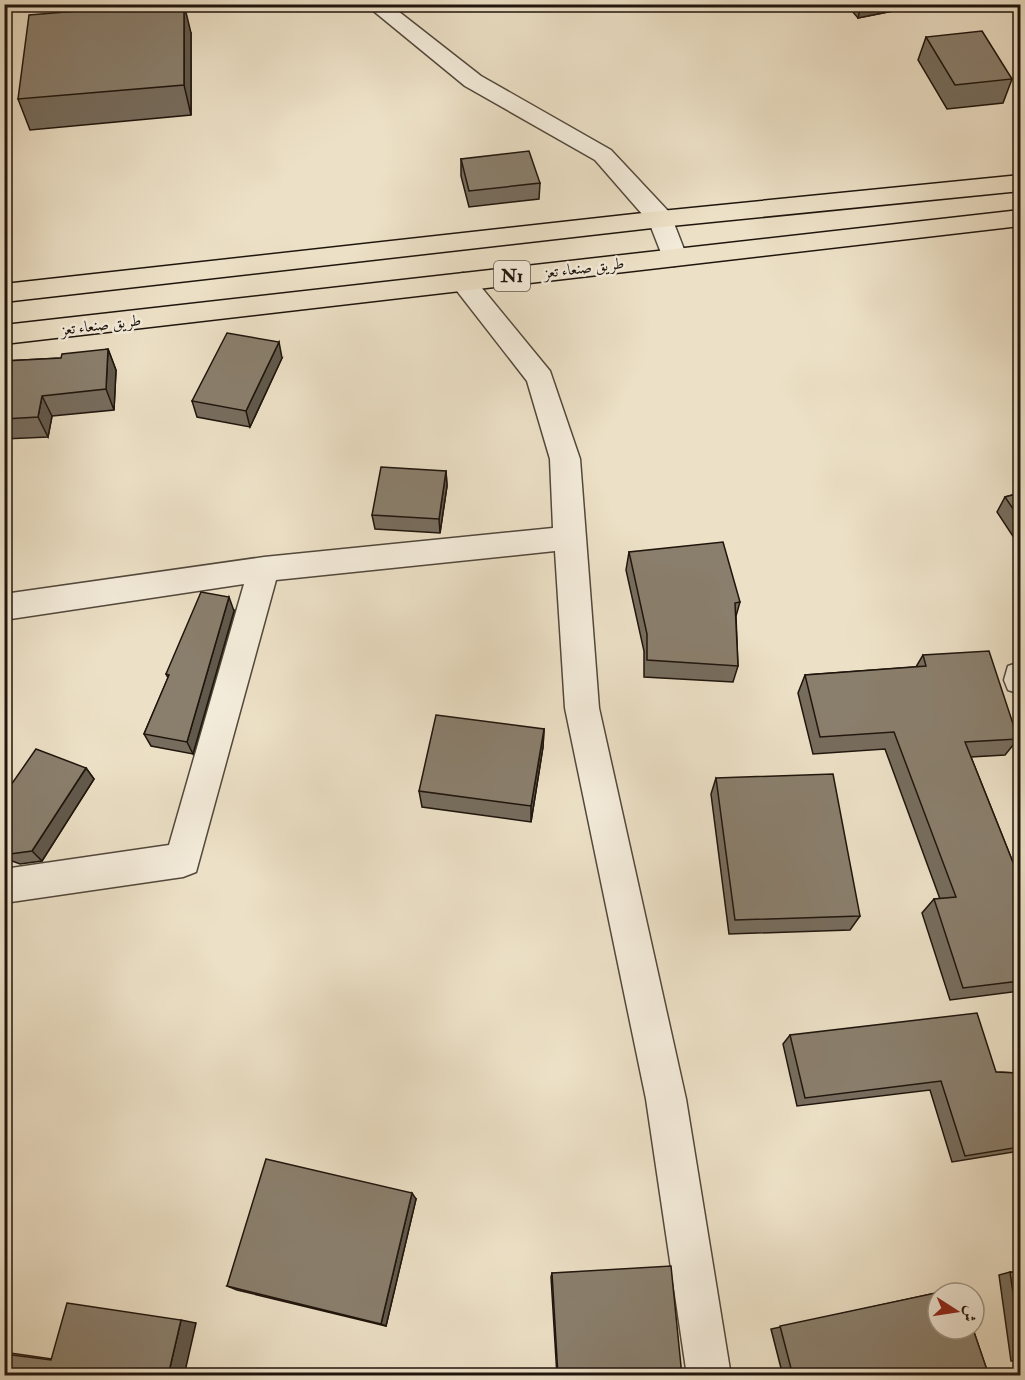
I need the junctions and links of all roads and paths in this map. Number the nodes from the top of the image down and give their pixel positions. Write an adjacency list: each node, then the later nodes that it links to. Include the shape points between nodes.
1 (375, 4): 4 (street, via 473,81 603,155)
2 (1020, 183): 4 (highway, N1)
3 (1020, 218): 5 (highway, طريق صنعاء تعز / N1)
4 (661, 219): 5 (street); 7 (highway, N1)
5 (674, 257): 6 (highway, طريق صنعاء تعز / N1)
6 (463, 282): 8 (highway, طريق صنعاء تعز / N1); 9 (street, via 540,378 565,459)
7 (4, 293)
8 (4, 335)
9 (569, 538): 10 (street); 13 (street, via 582,708 666,1099)
10 (264, 569): 11 (street); 12 (street, via 183,860)
11 (4, 607)
12 (4, 886)
13 (709, 1376)

